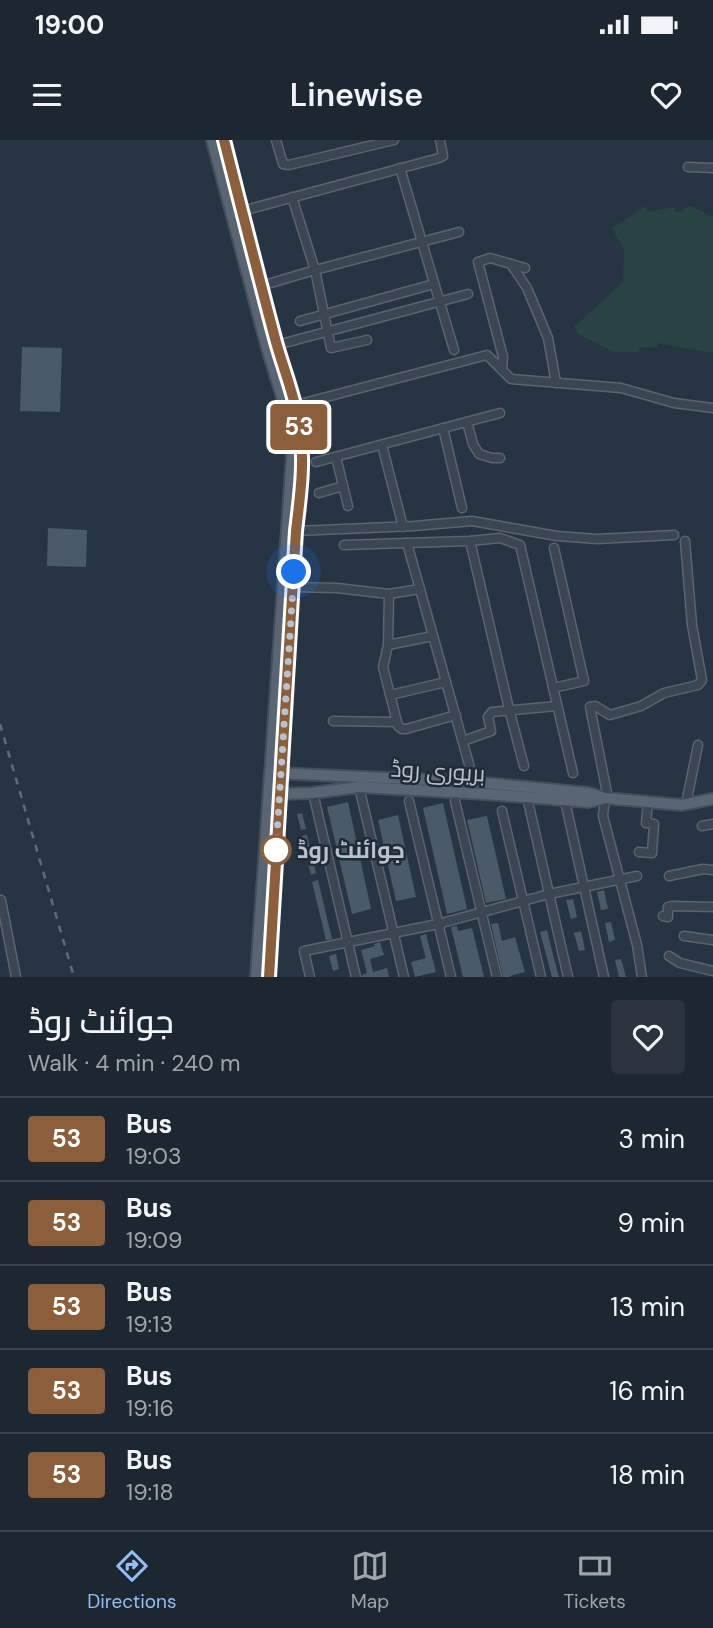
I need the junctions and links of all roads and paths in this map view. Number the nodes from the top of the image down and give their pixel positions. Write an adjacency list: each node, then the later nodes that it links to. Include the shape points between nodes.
1 (212, 140): 28 (main road, via 267,348)
2 (224, 140): 10 (main road)
3 (276, 140): 4 (street, via 283,164 289,165)
4 (394, 140)
5 (440, 140): 7 (street, via 443,156)
6 (688, 167): 8 (street)
7 (400, 168): 9 (street); 12 (street)
8 (713, 168)
9 (292, 197): 10 (street); 15 (street)
10 (242, 211): 24 (main road)
11 (459, 232): 12 (street)
12 (421, 242): 15 (street); 17 (street)
13 (511, 264): 14 (street); 26 (street, via 490,258 478,262 503,357); 27 (street, via 527,288 548,338)
14 (525, 268)
15 (315, 270): 16 (street); 20 (street)
16 (271, 283)
17 (434, 284): 19 (street); 20 (street)
18 (468, 294): 19 (street)
19 (440, 302): 22 (street); 25 (street)
20 (323, 315): 21 (street); 22 (street)
21 (300, 321)
22 (326, 332): 23 (street, via 331,348); 24 (street)
23 (367, 340)
24 (277, 345): 28 (main road)
25 (454, 350)
26 (502, 370): 27 (street, via 511,379); 28 (street, via 487,355)
27 (556, 383): 29 (street, via 621,388)
28 (290, 406): 42 (main road, via 300,430 302,455); 65 (main road, via 292,469)
29 (713, 408)
30 (500, 413): 31 (street)
31 (467, 422): 32 (street); 35 (street, via 479,454)
32 (443, 428): 33 (street); 40 (street)
33 (382, 445): 34 (street); 41 (street)
34 (335, 457): 36 (street); 37 (street)
35 (500, 458)
36 (316, 463)
37 (343, 486): 38 (street); 39 (street)
38 (319, 493)
39 (348, 506)
40 (462, 508)
41 (403, 527): 42 (street); 43 (street, via 472,521 597,539)
42 (296, 531): 49 (main road)
43 (674, 535)
44 (470, 541): 46 (street); 55 (street, via 500,538 520,545); 58 (street)
45 (685, 541): 72 (street, via 702,680 610,715 590,707)
46 (407, 543): 47 (street); 50 (street)
47 (344, 545)
48 (554, 548): 55 (street, via 584,681)
49 (293, 587): 51 (street); 65 (main road)
50 (420, 589): 51 (street); 52 (street)
51 (389, 594): 53 (street)
52 (433, 636): 53 (street); 54 (street)
53 (388, 645): 56 (street, via 383,667)
54 (446, 682): 56 (street); 59 (street)
55 (553, 688): 57 (street)
56 (390, 695): 61 (street)
57 (557, 706): 58 (street); 66 (street)
58 (509, 709): 62 (street, via 489,714 491,731); 64 (street)
59 (456, 715): 61 (street, via 406,729); 62 (street)
60 (333, 721): 61 (street)
61 (397, 722)
62 (463, 741): 67 (street)
63 (698, 746): 78 (street)
64 (524, 766)
65 (276, 773): 67 (main road, بریوری روڈ); 70 (main road)
66 (573, 773)
67 (474, 782): 72 (main road, بریوری روڈ)
68 (359, 787): 69 (main road, بریوری روڈ); 71 (main road, بریوری روڈ); 95 (street)
69 (313, 793): 70 (main road, بریوری روڈ); 98 (street)
70 (275, 794): 102 (main road); 103 (main road)
71 (527, 797): 76 (main road, بریوری روڈ); 88 (street)
72 (607, 798): 76 (main road, بریوری روڈ); 77 (main road, بریوری روڈ); 86 (street, via 603,816)
73 (713, 799): 78 (main road, بریوری روڈ)
74 (409, 801): 94 (street)
75 (456, 801): 92 (street)
76 (565, 801): 87 (street)
77 (648, 802): 78 (main road, بریوری روڈ); 82 (street, via 646,823 654,824 652,853)
78 (686, 804)
79 (502, 811): 90 (street)
80 (713, 824): 81 (street)
81 (702, 826)
82 (639, 852)
83 (713, 870): 85 (street)
84 (637, 876): 86 (street)
85 (669, 876)
86 (620, 880): 87 (street); 112 (street)
87 (584, 888): 88 (street); 111 (street)
88 (549, 894): 90 (street); 110 (street)
89 (1, 900): 101 (street)
90 (523, 901): 92 (street); 109 (street)
91 (713, 907): 93 (street, via 672,906 668,917)
92 (482, 911): 94 (street); 108 (street)
93 (663, 916)
94 (438, 923): 95 (street); 107 (street)
95 (393, 933): 98 (street); 106 (street)
96 (684, 936): 97 (street)
97 (713, 940)
98 (348, 943): 104 (street, via 304,951); 105 (street)
99 (669, 956): 100 (street)
100 (713, 971)
101 (16, 977)
102 (256, 977)
103 (269, 977)
104 (310, 977)
105 (356, 977)
106 (404, 977)
107 (451, 977)
108 (497, 977)
109 (541, 977)
110 (568, 977)
111 (604, 977)
112 (642, 977)

